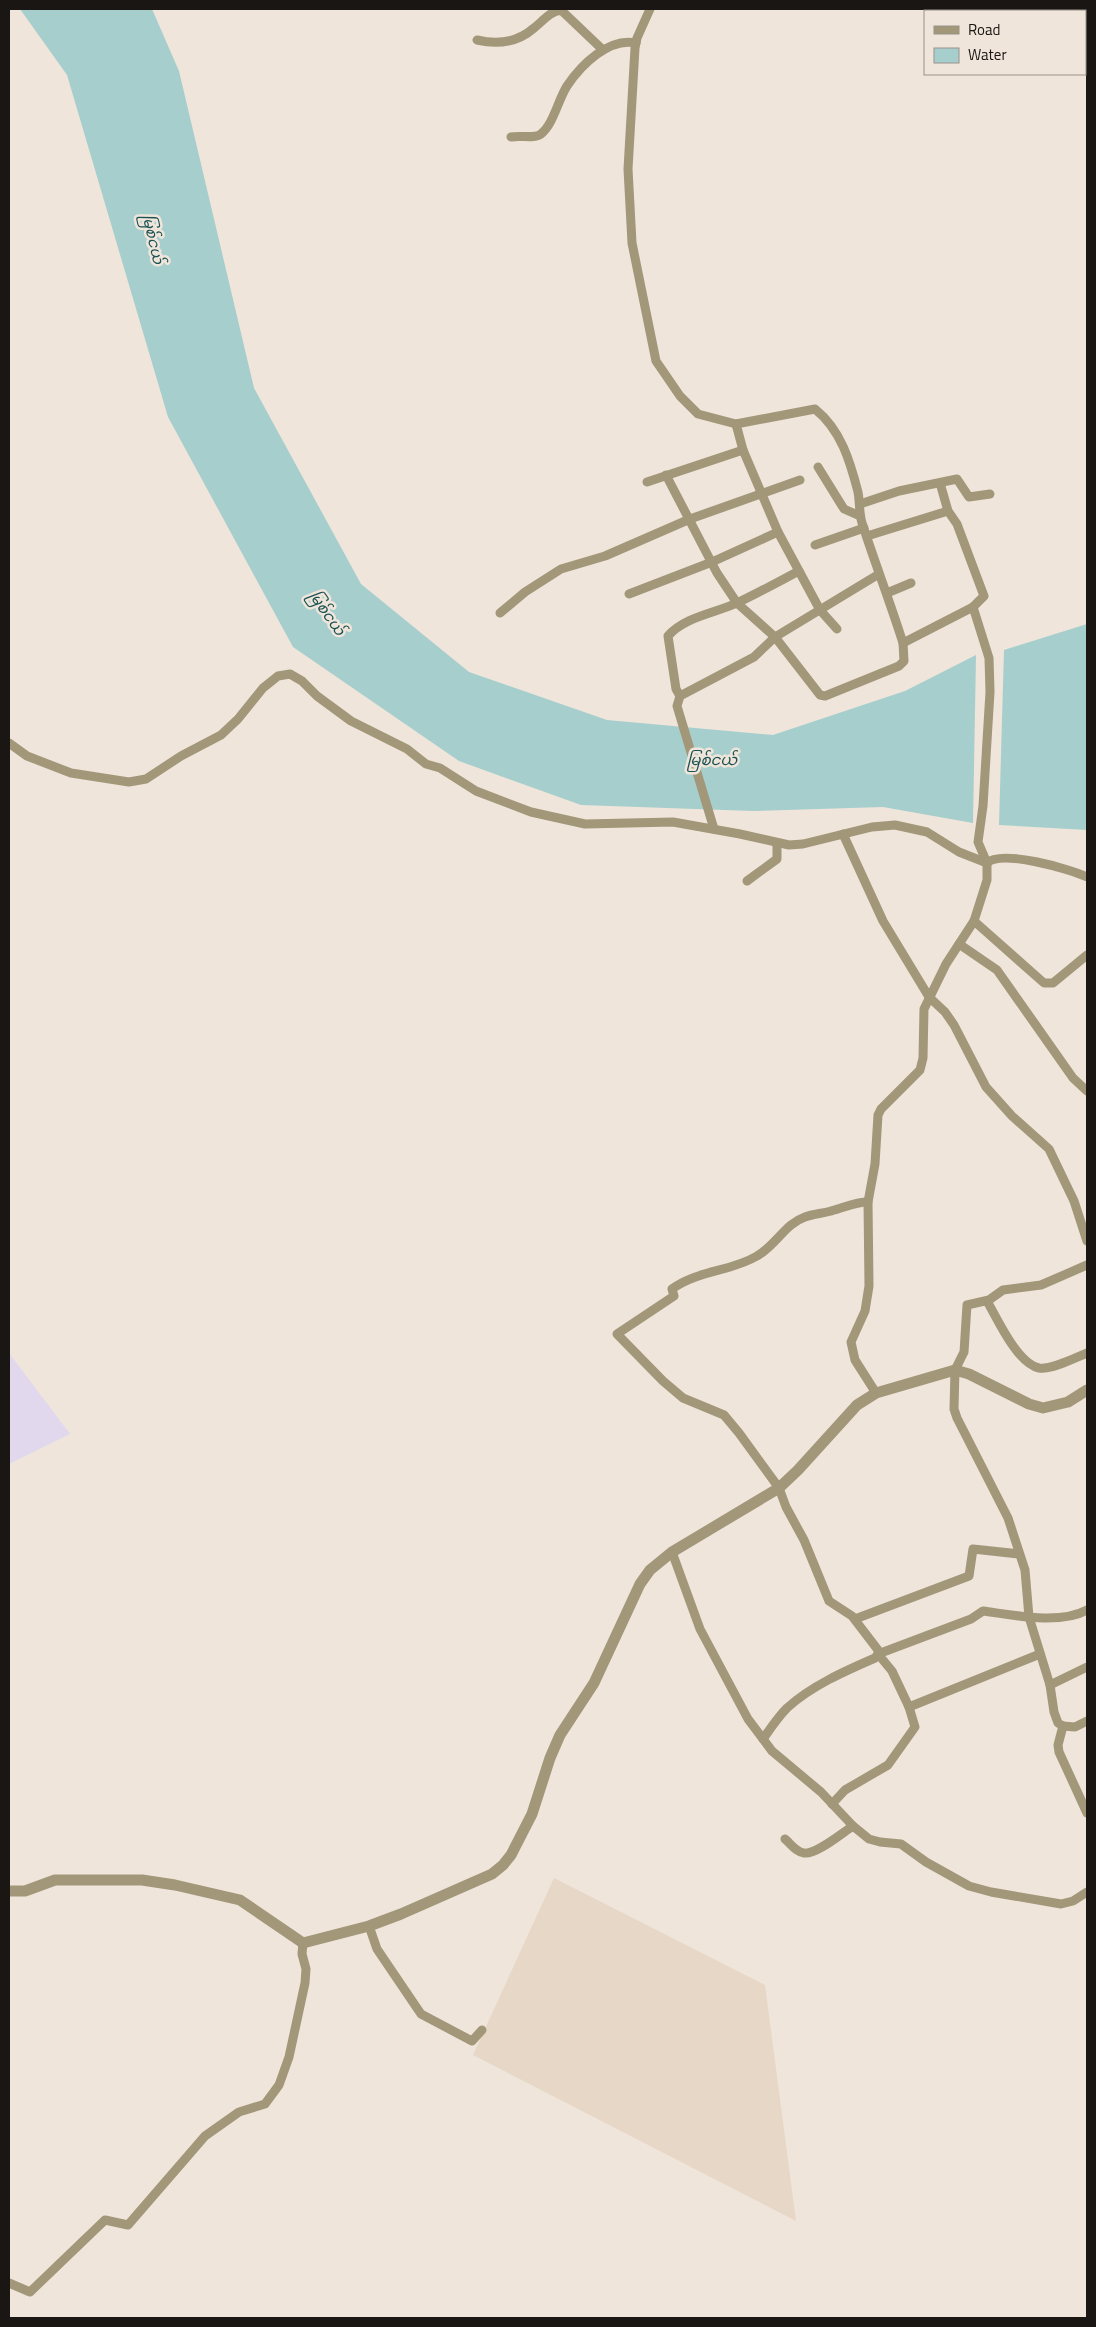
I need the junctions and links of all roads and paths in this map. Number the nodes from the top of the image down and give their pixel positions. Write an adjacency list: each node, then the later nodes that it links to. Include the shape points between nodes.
1 (650, 9): 3 (street)
2 (477, 40): 4 (street, via 493,44 526,34 548,15 561,10)
3 (636, 43): 4 (street, via 625,41); 6 (street, via 628,169 632,243 656,361 680,396 698,414)
4 (603, 50): 5 (street, via 567,86 540,135)
5 (511, 137)
6 (736, 424): 7 (street); 15 (street, via 815,409 835,428 841,439)
7 (743, 450): 9 (street); 13 (street)
8 (818, 467): 17 (street, via 844,509)
9 (666, 475): 11 (street); 18 (street)
10 (800, 480): 13 (street)
11 (647, 482)
12 (940, 483): 14 (street, via 957,479 969,497); 15 (street, via 898,491); 16 (street)
13 (761, 493): 18 (street); 19 (street)
14 (990, 494)
15 (860, 504): 17 (street)
16 (948, 511): 20 (street); 29 (street, via 957,524 984,596)
17 (860, 516): 20 (street)
18 (690, 519): 22 (street); 31 (street, via 605,556 561,569)
19 (778, 532): 22 (street); 23 (street)
20 (866, 532): 21 (street); 24 (street)
21 (815, 545)
22 (712, 562): 27 (street); 28 (street)
23 (799, 571): 28 (street); 30 (street)
24 (879, 574): 26 (street); 30 (street)
25 (911, 583): 26 (street)
26 (887, 593): 34 (street)
27 (629, 594)
28 (737, 603): 33 (street); 35 (street, via 681,625 668,636 676,689)
29 (973, 607): 34 (street); 40 (street, via 989,658 990,692 978,842)
30 (820, 610): 32 (street); 33 (street)
31 (500, 613)
32 (837, 630)
33 (774, 637): 34 (street, via 822,697 899,666 904,661); 35 (street, via 754,657)
34 (903, 643)
35 (680, 696): 37 (street, via 677,706)
36 (9, 744): 37 (street, via 27,756 71,772 129,782 146,779 220,735 264,688 278,676 290,674 351,721 407,749 426,764 440,768 476,792 502,802 575,823 668,822)
37 (714, 829): 39 (street)
38 (843, 834): 39 (street, via 804,844 788,846); 40 (street, via 895,825 927,832 959,852); 46 (street, via 883,921)
39 (777, 843): 42 (street, via 777,859)
40 (987, 864): 41 (street, via 999,858 1013,858); 43 (street, via 987,880)
41 (1087, 877)
42 (747, 881)
43 (974, 921): 44 (street); 45 (street, via 1044,983 1053,983)
44 (959, 944): 46 (street); 47 (street, via 997,970 1073,1078)
45 (1087, 955)
46 (929, 997): 48 (street, via 924,1009 920,1070 878,1115); 49 (street, via 954,1025 986,1086 1012,1116 1048,1149 1074,1201)
47 (1087, 1091)
48 (868, 1202): 55 (street, via 869,1286 864,1311 851,1342 855,1360); 56 (street, via 810,1214 793,1223 759,1256 686,1279 672,1289 674,1296 617,1334 683,1398 724,1415)
49 (1087, 1241)
50 (1087, 1265): 51 (street, via 1041,1285 999,1291)
51 (987, 1301): 52 (street, via 1022,1359 1039,1368); 53 (street, via 968,1305 964,1352)
52 (1087, 1353)
53 (955, 1370): 54 (street, via 1043,1408 1068,1402); 55 (street); 58 (street, via 956,1418 1004,1506)
54 (1087, 1390)
55 (876, 1393): 56 (street, via 857,1405)
56 (780, 1488): 57 (street); 61 (street, via 829,1601)
57 (672, 1552): 69 (street, via 700,1628 748,1719); 76 (street, via 659,1561 640,1584 594,1683 560,1735 532,1814 511,1855 492,1874)
58 (1019, 1554): 60 (street, via 1025,1570); 61 (street, via 973,1549 969,1576)
59 (1087, 1610): 60 (street, via 1071,1616)
60 (1029, 1617): 62 (street, via 983,1611 971,1619); 63 (street)
61 (855, 1619): 62 (street)
62 (878, 1654): 66 (street, via 892,1671); 69 (street, via 794,1702)
63 (1040, 1654): 65 (street); 66 (street)
64 (1087, 1667): 65 (street)
65 (1050, 1685): 68 (street, via 1054,1712)
66 (909, 1707): 70 (street, via 915,1727 888,1765 845,1790)
67 (1087, 1721): 68 (street, via 1075,1727)
68 (1063, 1726): 71 (street, via 1059,1752)
69 (763, 1739): 70 (street, via 772,1751)
70 (832, 1804): 72 (street)
71 (1087, 1813)
72 (853, 1826): 73 (street, via 812,1852 795,1849); 75 (street, via 869,1839 901,1844 933,1867 969,1886 1061,1904)
73 (785, 1839)
74 (9, 1891): 77 (street, via 25,1891 55,1880 142,1880 167,1884 240,1900)
75 (1087, 1892)
76 (369, 1926): 77 (street); 78 (street, via 377,1949 422,2014 472,2041)
77 (303, 1943): 79 (street, via 305,1983 289,2057 279,2085 265,2104 238,2112 204,2136 128,2225 105,2220 30,2292)
78 (482, 2030)
79 (9, 2284)

